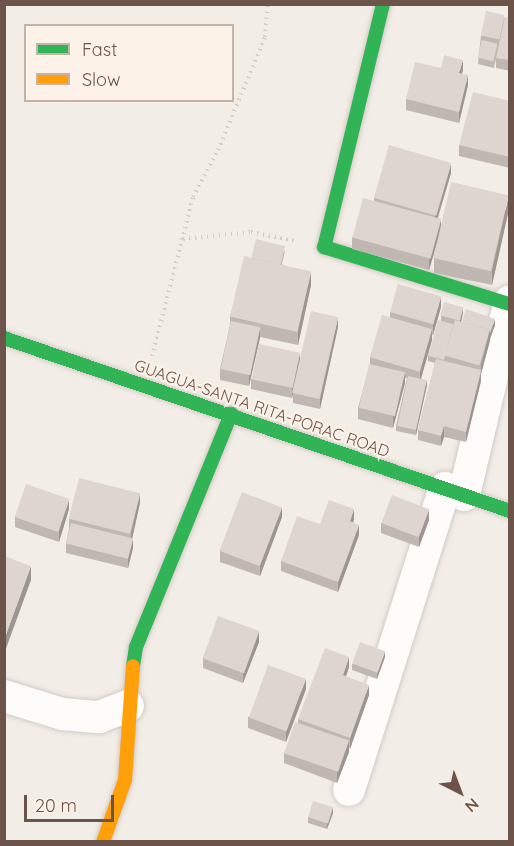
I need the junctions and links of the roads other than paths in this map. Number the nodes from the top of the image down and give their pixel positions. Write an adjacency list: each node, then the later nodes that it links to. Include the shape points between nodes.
1 (383, 4): 2 (street, via 324,247)
2 (509, 302): 5 (street)
3 (4, 338): 4 (street, GUAGUA-SANTA RITA-PORAC ROAD)
4 (231, 414): 5 (street, GUAGUA-SANTA RITA-PORAC ROAD); 8 (street, via 136,647)
5 (455, 492): 6 (street, GUAGUA-SANTA RITA-PORAC ROAD); 9 (street)
6 (510, 511)
7 (4, 696): 8 (street, via 62,714 99,717)
8 (128, 706): 10 (street, via 125,780)
9 (349, 790)
10 (102, 842)

